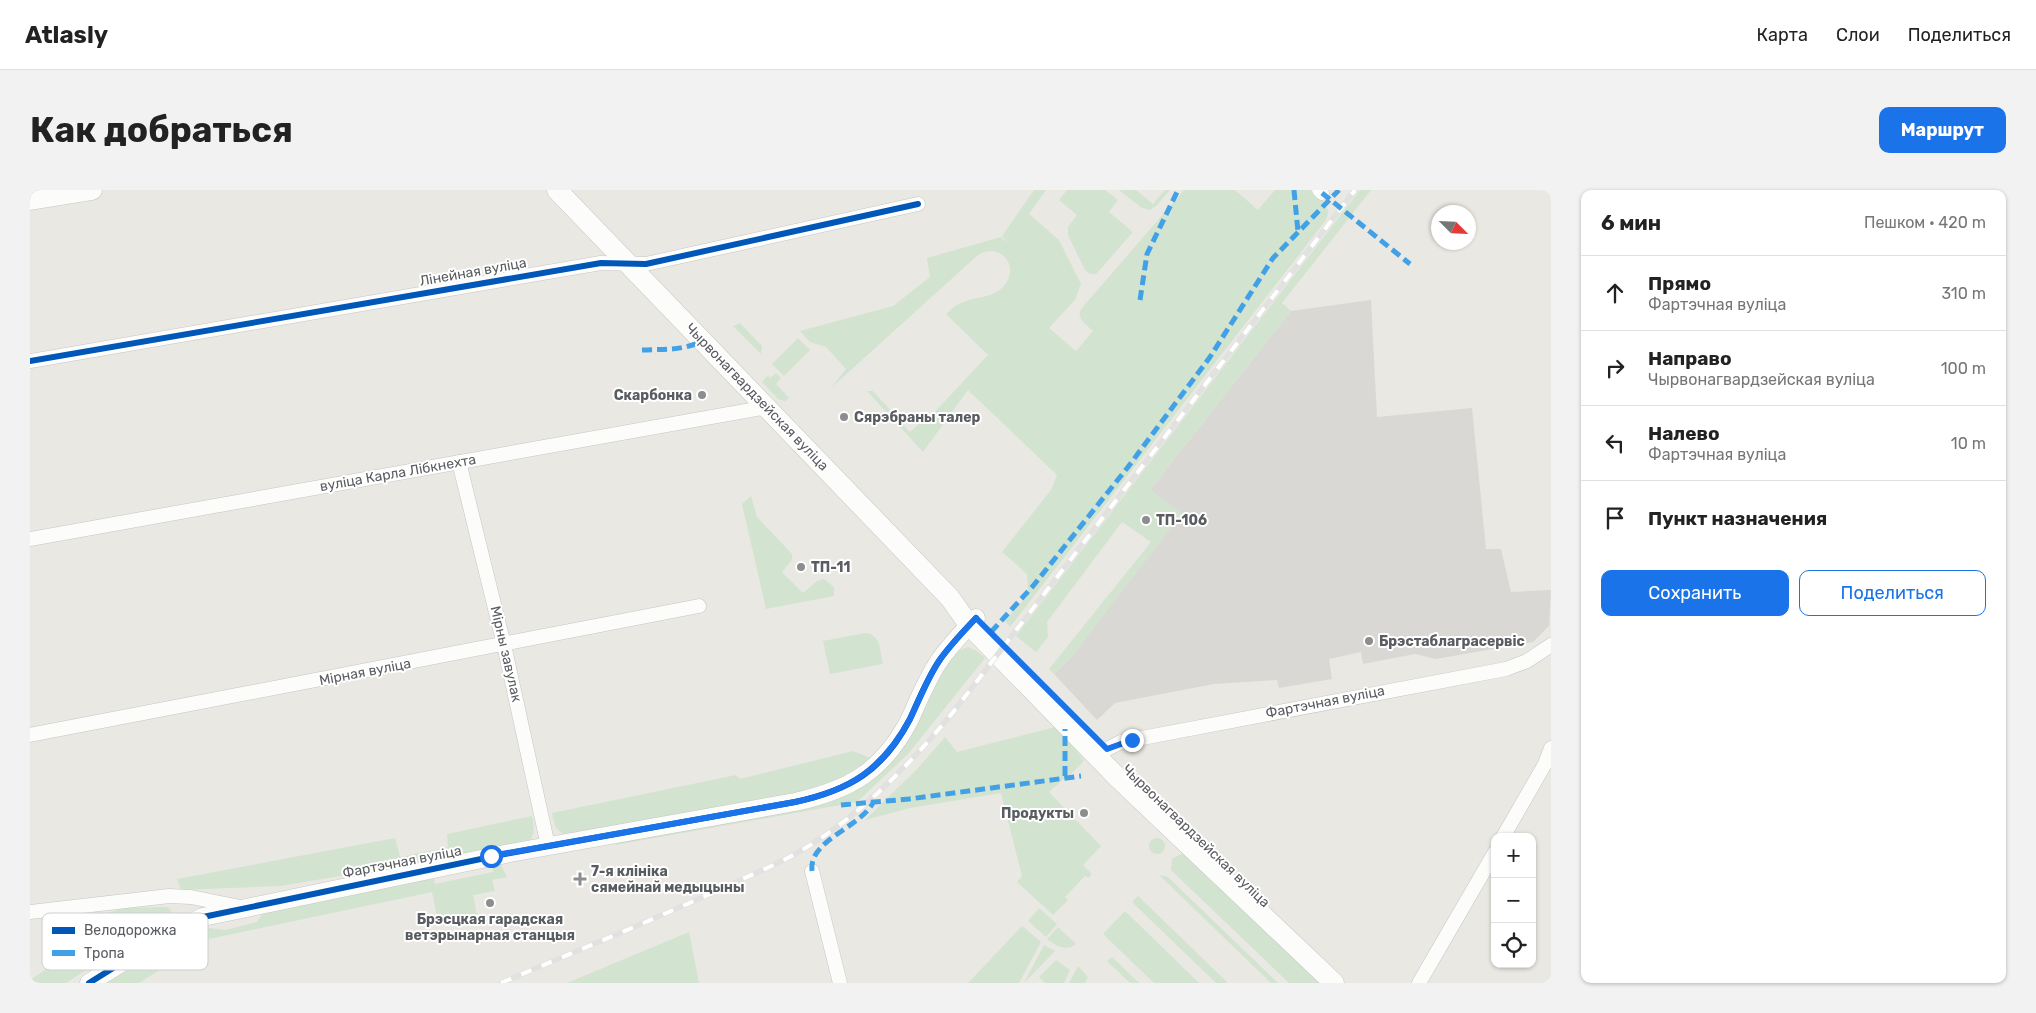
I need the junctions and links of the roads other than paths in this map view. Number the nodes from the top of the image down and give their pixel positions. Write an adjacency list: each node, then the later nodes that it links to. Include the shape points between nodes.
1 (92, 190): 3 (main road)
2 (557, 190): 5 (main road, Чырвонагвардзейская вуліца)
3 (30, 200)
4 (918, 204): 5 (street, Лінейная вуліца, via 646,264)
5 (627, 263): 6 (street, Лінейная вуліца, via 601,263); 7 (main road, Чырвонагвардзейская вуліца)
6 (30, 360)
7 (766, 407): 8 (street, вуліца Карла Лібкнехта); 11 (main road, Чырвонагвардзейская вуліца)
8 (459, 462): 9 (street, вуліца Карла Лібкнехта); 12 (street, Мірны завулак)
9 (30, 539)
10 (699, 606): 12 (street, Мірная вуліца)
11 (973, 622): 16 (main road, Чырвонагвардзейская вуліца); 18 (street, Фартэчная вуліца, via 939,661 891,748 864,776 850,785 802,800)
12 (504, 645): 14 (street, Мірная вуліца); 18 (street, Мірны завулак)
13 (1551, 645): 16 (street, Фартэчная вуліца, via 1527,661 1506,669 1121,742)
14 (30, 735)
15 (1551, 748): 17 (street)
16 (1103, 753): 27 (main road, Чырвонагвардзейская вуліца); 28 (main road, Чырвонагвардзейская вуліца, via 1144,787)
17 (1505, 833)
18 (548, 846): 21 (street, Фартэчная вуліца)
19 (1491, 859): 29 (street)
20 (812, 871): 26 (street)
21 (240, 907): 22 (street, via 169,896); 23 (street, Фартэчная вуліца)
22 (30, 912)
23 (208, 916)
24 (110, 970): 25 (street, Фартэчная вуліца)
25 (89, 983)
26 (840, 983)
27 (1334, 983)
28 (1351, 983)
29 (1419, 983)

